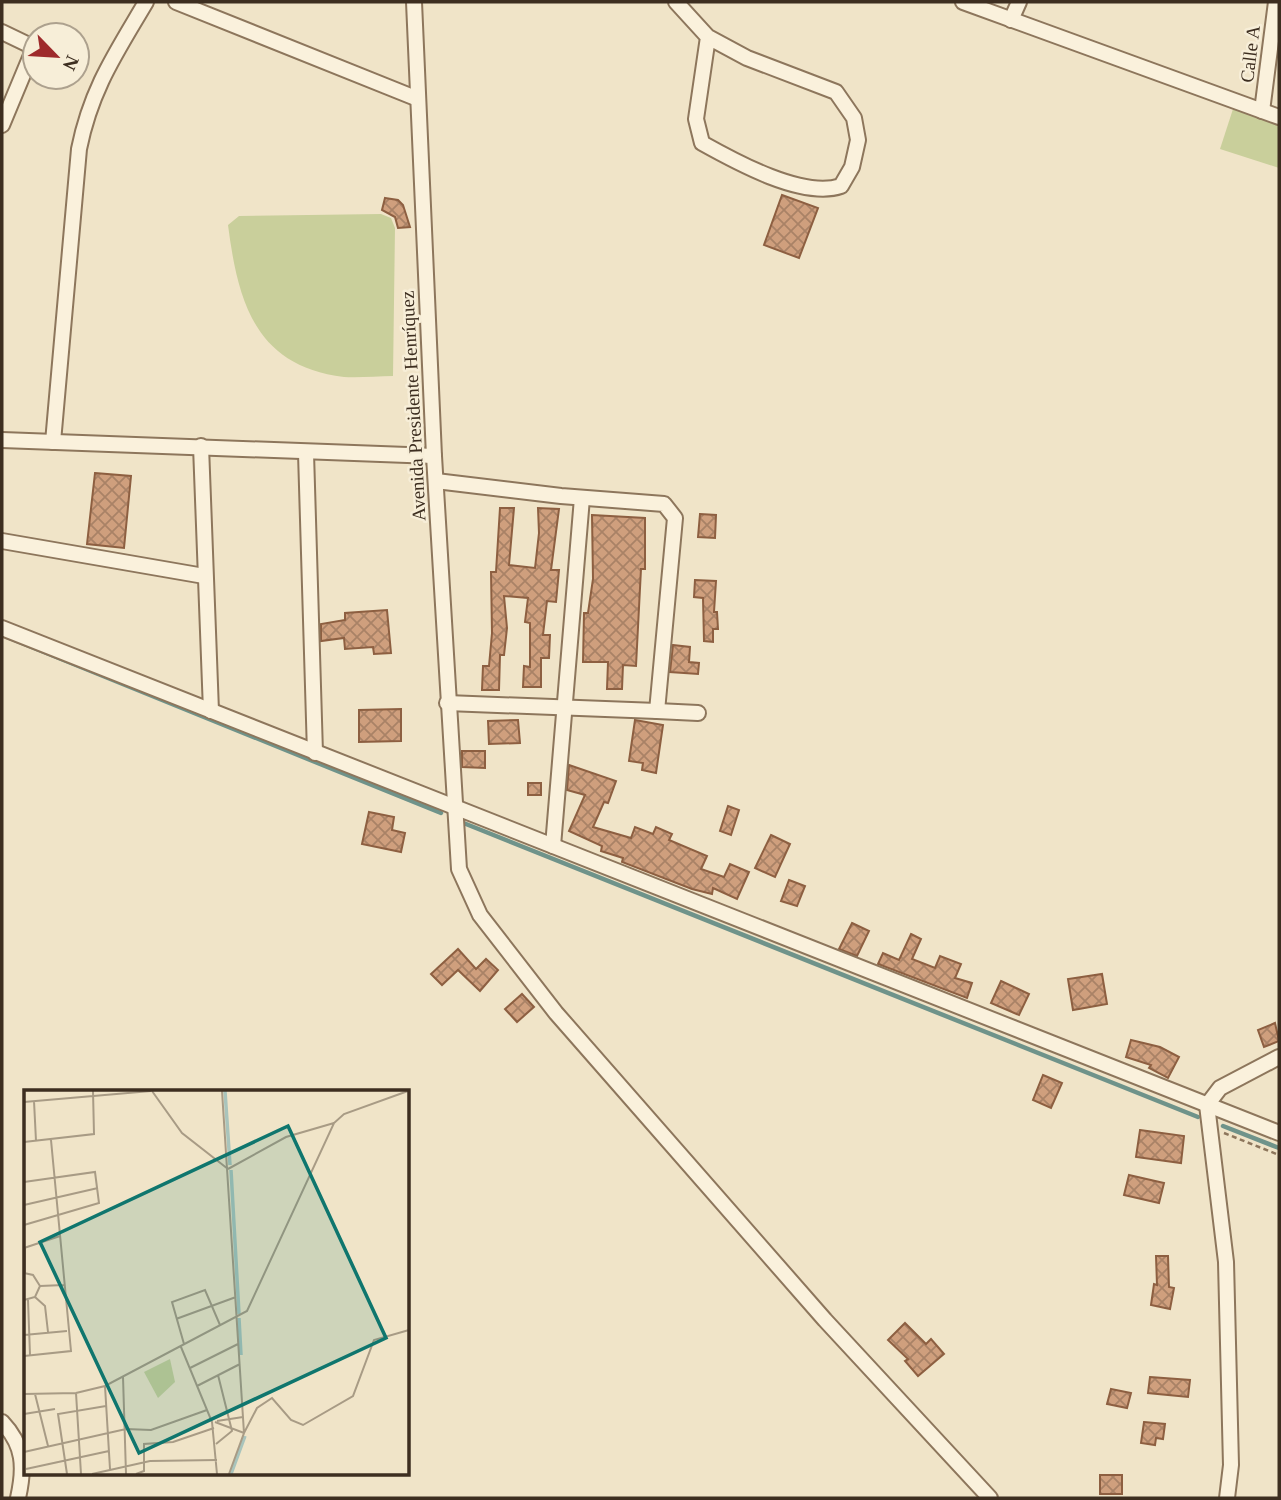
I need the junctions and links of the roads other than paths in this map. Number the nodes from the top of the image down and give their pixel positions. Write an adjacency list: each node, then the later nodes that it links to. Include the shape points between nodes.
1 (146, 2): 16 (street, via 96,87 86,115 79,149)
2 (176, 2): 11 (street)
3 (414, 2): 11 (street, Avenida Presidente Henríquez)
4 (676, 2): 10 (street)
5 (963, 2): 8 (street)
6 (1019, 2): 8 (street)
7 (1276, 2): 12 (street, Calle A)
8 (1011, 20): 12 (street)
9 (2, 32): 14 (street, via 29,45 32,53)
10 (708, 37): 10 (street, via 696,119 702,143 808,190 841,187 852,167 858,140 854,118 836,92 747,58)
11 (418, 99): 19 (street, Avenida Presidente Henríquez)
12 (1262, 111): 13 (street)
13 (1279, 117)
14 (2, 125)
15 (2, 440): 16 (street)
16 (53, 442): 17 (street)
17 (201, 446): 18 (street); 23 (street)
18 (306, 453): 19 (street); 30 (street)
19 (434, 456): 20 (street, Avenida Presidente Henríquez)
20 (436, 481): 21 (street); 25 (street, Avenida Presidente Henríquez)
21 (582, 498): 26 (street); 28 (street, via 664,504 675,518)
22 (2, 541): 23 (street)
23 (204, 576): 27 (street)
24 (2, 628): 27 (street)
25 (447, 703): 26 (street); 31 (street, Avenida Presidente Henríquez)
26 (565, 706): 28 (street); 32 (street)
27 (211, 711): 30 (street)
28 (657, 711): 29 (street)
29 (698, 712)
30 (315, 753): 31 (street)
31 (454, 808): 32 (street); 38 (street, Avenida Presidente Henríquez, via 459,869 480,915 583,1044 825,1320)
32 (553, 846): 34 (street)
33 (1279, 1058): 34 (street, via 1220,1088)
34 (1207, 1105): 35 (street); 39 (street, via 1226,1262 1231,1465)
35 (1279, 1133)
36 (2, 1422): 37 (street, via 17,1438 23,1475)
37 (18, 1498)
38 (990, 1498)
39 (1227, 1498)

